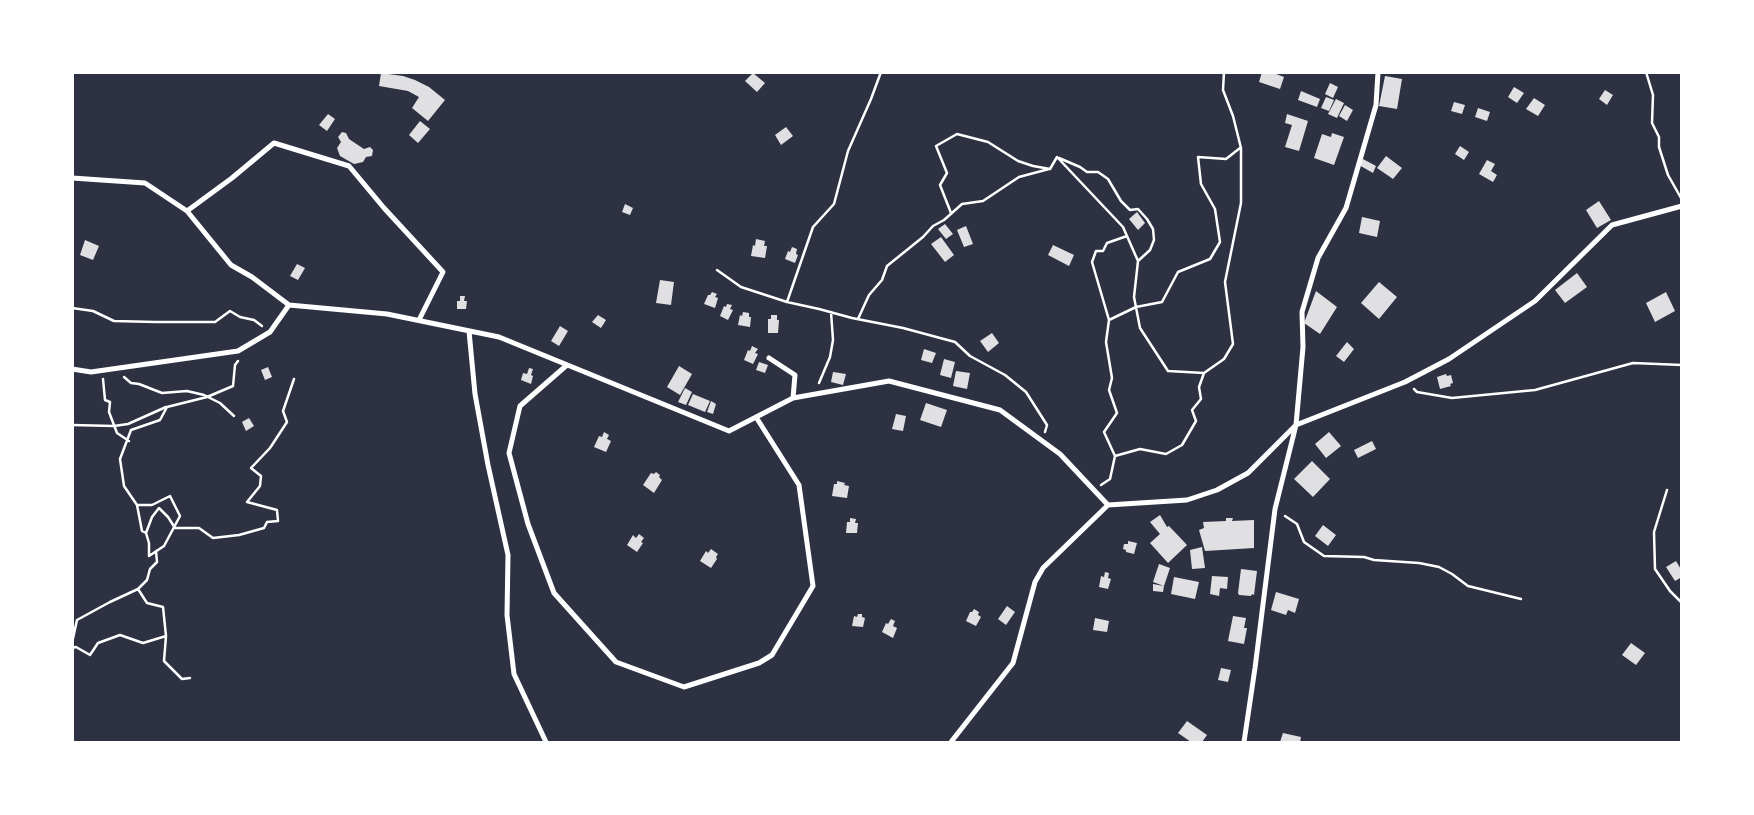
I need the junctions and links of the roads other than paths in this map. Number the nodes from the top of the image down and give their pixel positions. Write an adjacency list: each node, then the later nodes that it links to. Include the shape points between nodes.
1 (1378, 72): 13 (street, via 1376,105 1346,208 1318,258 1302,312 1303,347)
2 (72, 178): 4 (street, via 145,183)
3 (1682, 206): 13 (street, via 1612,225 1535,301 1449,359 1405,382)
4 (187, 211): 5 (street, via 231,265); 6 (street, via 274,143 349,166 443,272)
5 (289, 305): 6 (street); 10 (street, via 270,332 238,350 91,372)
6 (419, 320): 7 (street)
7 (469, 331): 9 (street, via 499,337); 15 (street, via 478,412 508,555 507,615 514,674)
8 (769, 358): 11 (street, via 795,375)
9 (567, 365): 12 (street, via 728,431); 12 (street, via 520,406 509,453 528,524 554,593 616,662 684,687 759,664 772,655 813,586 799,485)
10 (72, 369)
11 (793, 398): 12 (street); 14 (street, via 889,381 1000,410 1060,454)
12 (756, 417)
13 (1296, 425): 14 (street, via 1248,473 1217,490 1187,500); 17 (street, via 1275,509)
14 (1108, 505): 16 (street, via 1043,568 1035,582 1013,663)
15 (546, 742)
16 (951, 742)
17 (1244, 742)

